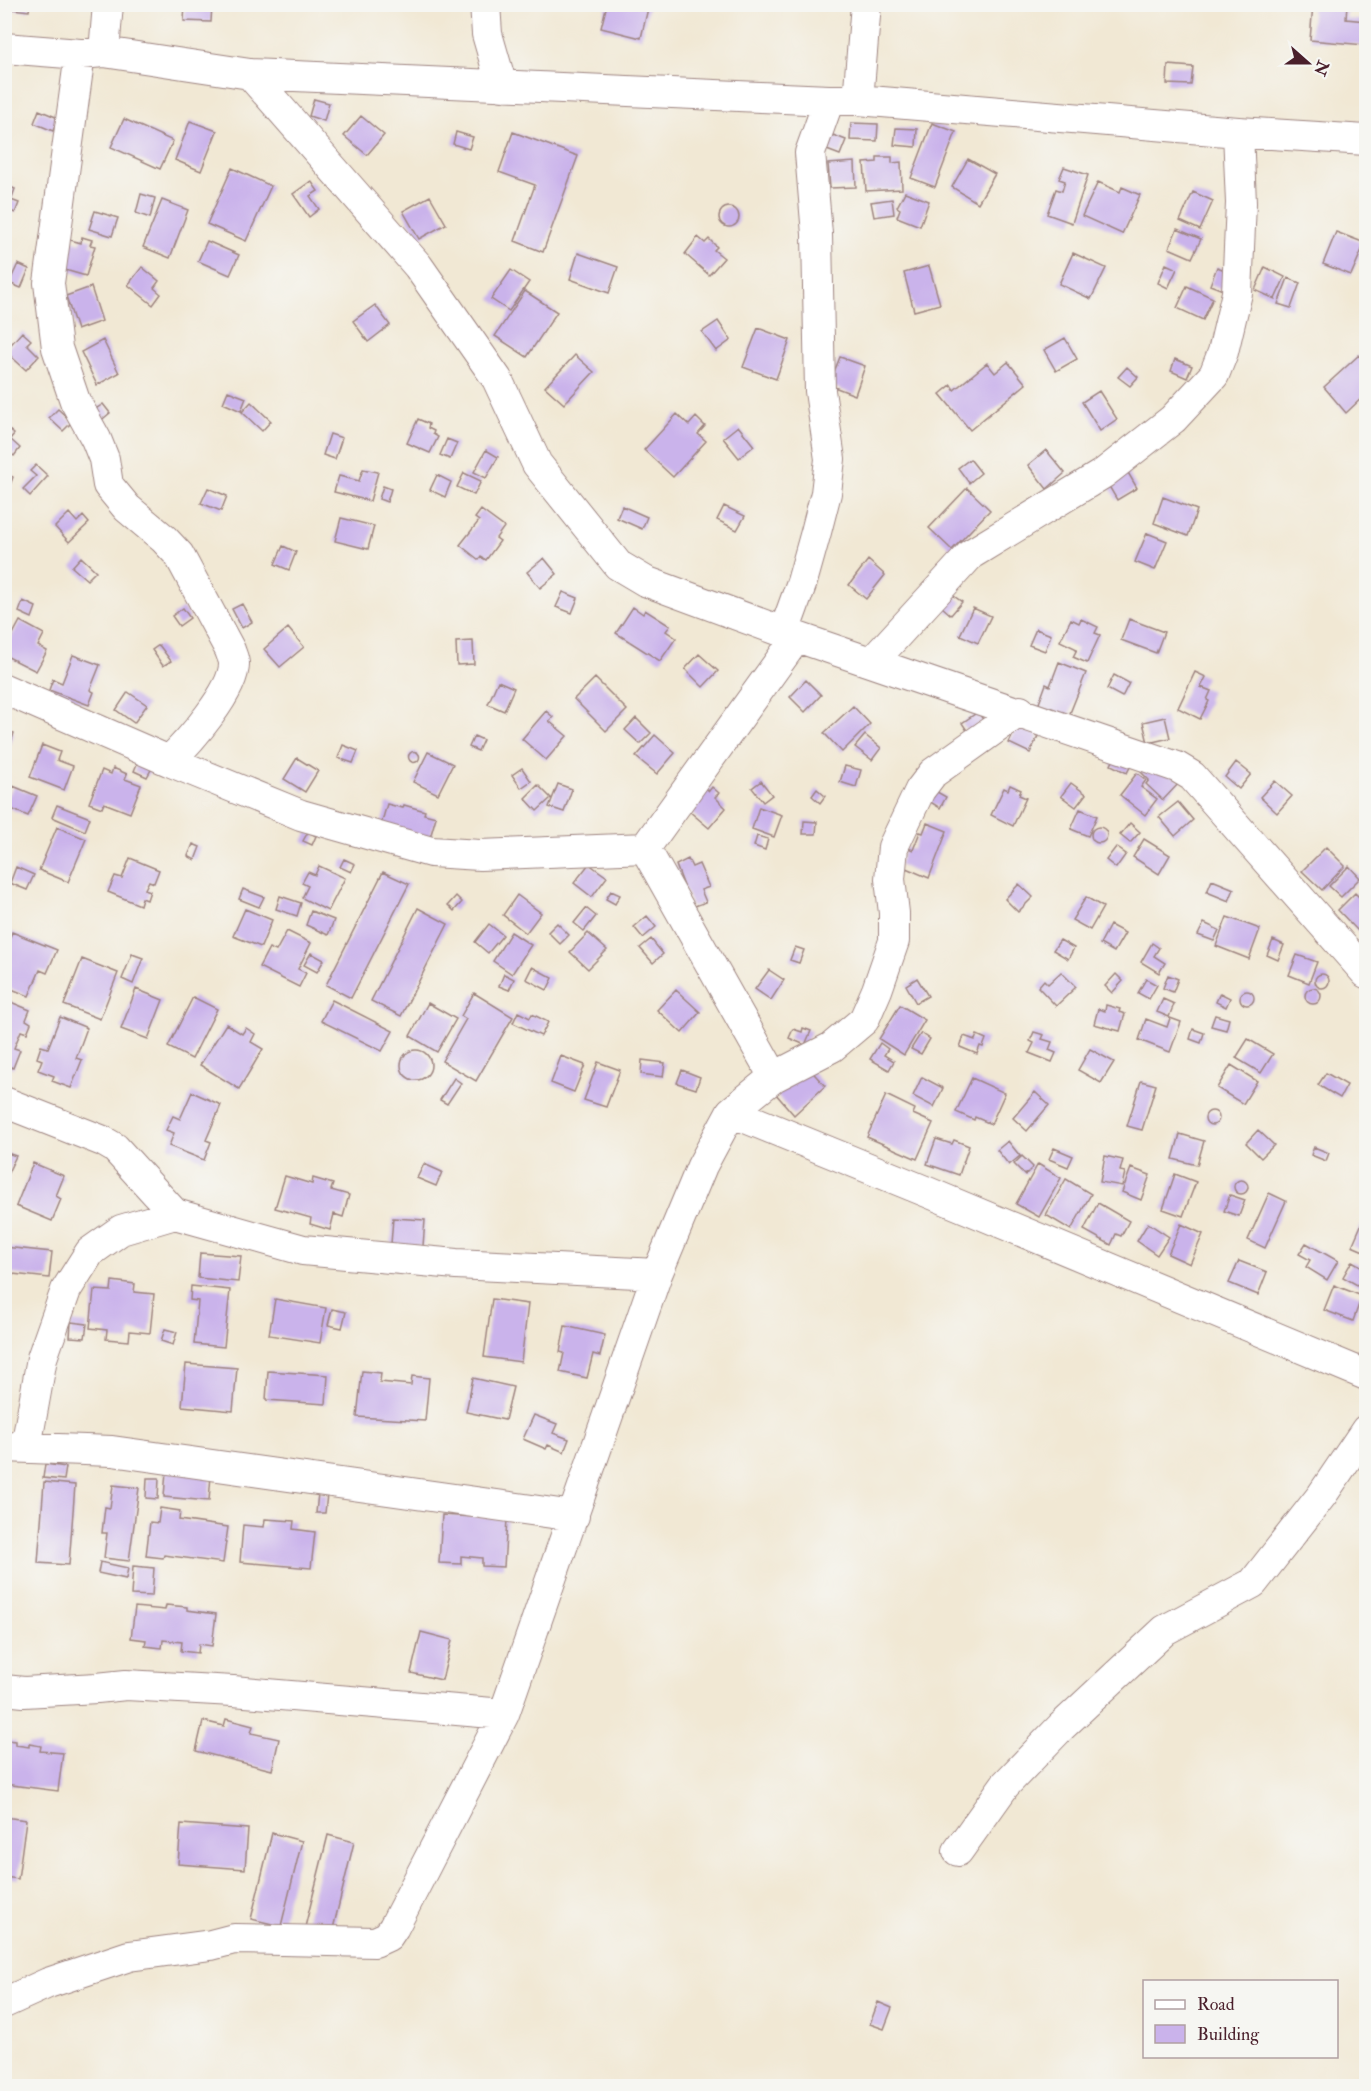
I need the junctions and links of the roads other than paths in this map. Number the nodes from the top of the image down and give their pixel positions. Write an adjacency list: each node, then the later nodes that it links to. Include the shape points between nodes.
1 (108, 4): 5 (street)
2 (485, 4): 7 (street, via 487,34)
3 (866, 4): 8 (street)
4 (4, 48): 5 (street)
5 (92, 53): 6 (street); 15 (street, via 49,283 57,348 75,400 104,459 108,485 127,508 179,555 234,664 226,689 213,710)
6 (250, 74): 7 (street); 11 (street, via 418,266 497,379 537,464 618,565 645,580)
7 (502, 86): 8 (street)
8 (844, 100): 9 (street); 11 (street, via 810,153 817,234 820,391 830,459 826,494)
9 (1238, 132): 10 (street); 12 (street, via 1241,203 1237,293 1214,375 1173,419 1104,473 971,554)
10 (1366, 140)
11 (791, 634): 12 (street); 16 (street)
12 (872, 662): 14 (street)
13 (4, 689): 15 (street)
14 (1020, 711): 17 (street, via 1178,767 1192,776); 18 (street, via 933,773 920,790 893,846 890,879 894,941 864,1020 832,1047)
15 (169, 761): 16 (street, via 301,815 431,852 480,855)
16 (645, 848): 18 (street)
17 (1366, 973)
18 (774, 1077): 20 (street)
19 (4, 1102): 21 (street, via 115,1148)
20 (731, 1112): 22 (street, via 702,1166); 23 (street)
21 (175, 1214): 22 (street, via 303,1250 456,1264); 25 (street, via 121,1230 90,1252 66,1290)
22 (657, 1274): 26 (street)
23 (1366, 1375)
24 (1366, 1430): 29 (street, via 1322,1495 1253,1583 1165,1630 1005,1785)
25 (15, 1447): 26 (street, via 112,1451)
26 (574, 1516): 28 (street)
27 (4, 1690): 28 (street, via 126,1685)
28 (504, 1714): 30 (street, via 388,1936 375,1942 234,1939 129,1956 48,1983)
29 (958, 1851)
30 (4, 2003)

